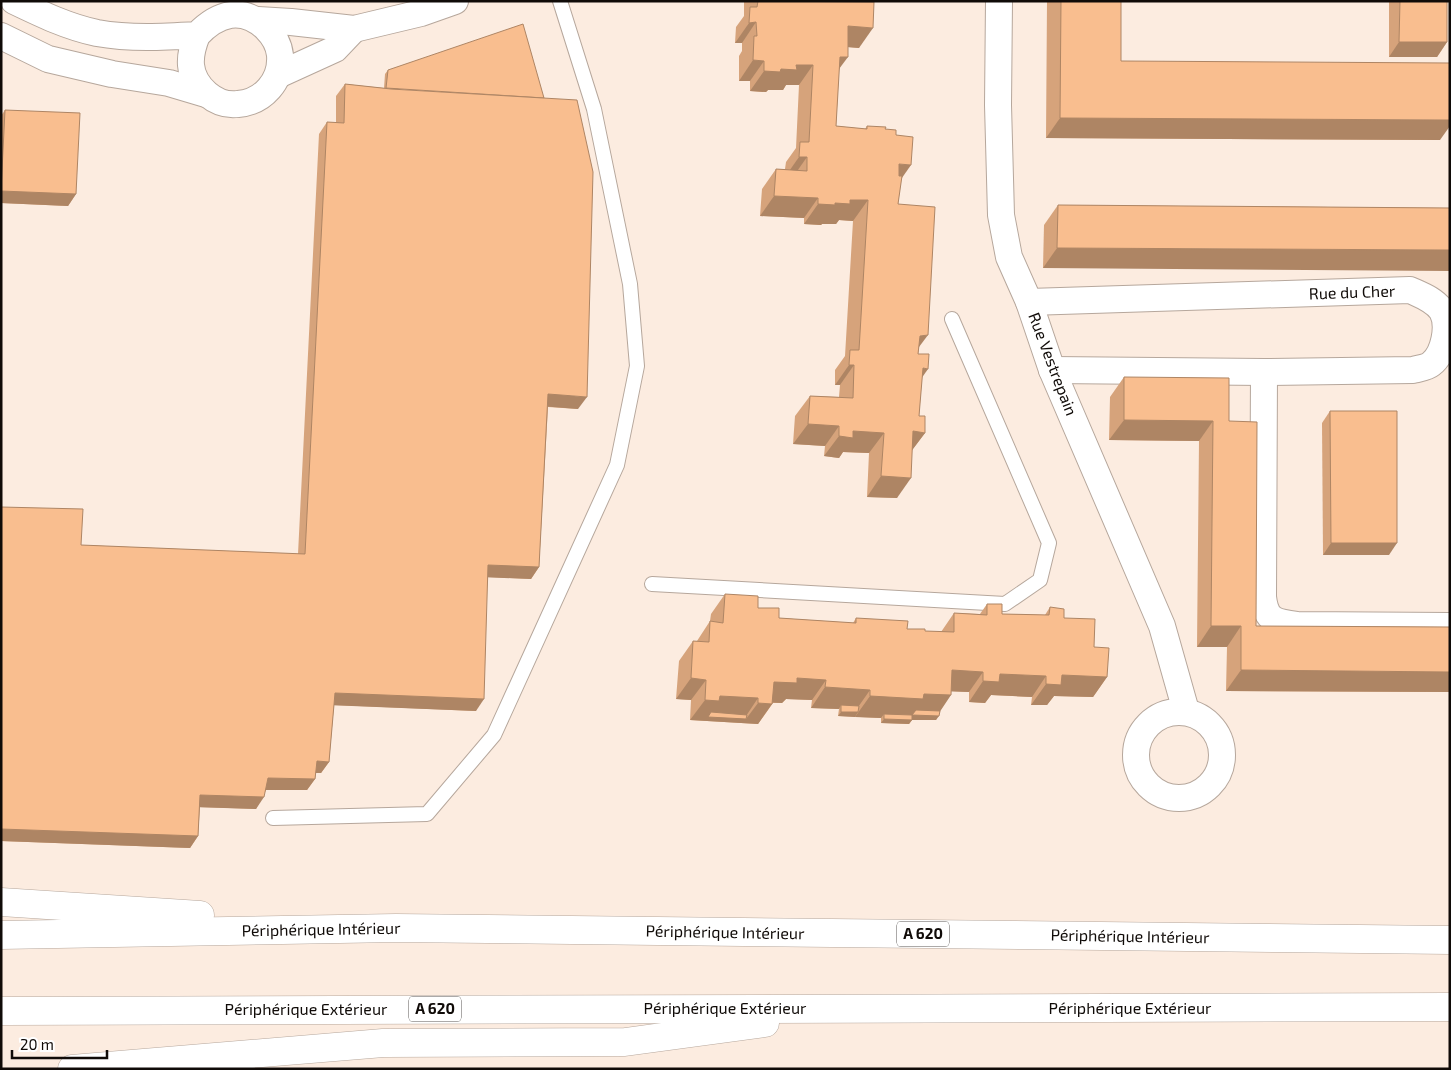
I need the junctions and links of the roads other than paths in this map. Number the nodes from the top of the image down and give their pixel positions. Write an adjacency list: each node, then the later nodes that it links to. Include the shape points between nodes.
1 (14, 1): 7 (street, via 65,24 97,33 153,37)
2 (455, 1): 6 (street)
3 (560, 1): 18 (lane, via 594,109 630,284 637,366 617,465 494,735 427,814)
4 (999, 1): 11 (street, Rue Vestrepain, via 1001,215 1009,257)
5 (241, 12): 6 (street); 7 (street, via 219,17); 9 (street, via 273,35 280,54)
6 (354, 29): 9 (street, via 335,49)
7 (197, 35): 10 (street, via 191,50 191,66 196,81)
8 (1, 36): 10 (street, via 48,58 112,74 169,83)
9 (278, 75): 10 (street, via 261,97 248,103 219,102)
10 (206, 94)
11 (1029, 302): 13 (street, Rue Vestrepain); 14 (street, Rue du Cher, via 1410,290 1429,299 1442,311 1446,332 1439,357 1429,366 1413,370)
12 (952, 319): 15 (lane, via 1048,543 1040,580 1005,604)
13 (1052, 370): 14 (street, Rue du Cher); 17 (street, Rue Vestrepain, via 1162,626)
14 (1264, 372): 16 (street, via 1263,597 1264,608 1270,618 1297,625)
15 (652, 584)
16 (1450, 626)
17 (1186, 712)
18 (273, 818)
19 (1, 902): 20 (highway)
20 (396, 928): 21 (highway, Périphérique Intérieur / A 620); 22 (highway, Périphérique Intérieur / A 620)
21 (1, 935)
22 (1450, 940)
23 (1450, 1007): 24 (highway, Périphérique Extérieur / A 620)
24 (870, 1009): 25 (highway, Périphérique Extérieur / A 620); 26 (highway, via 625,1042 383,1043)
25 (1, 1011)
26 (72, 1069)

